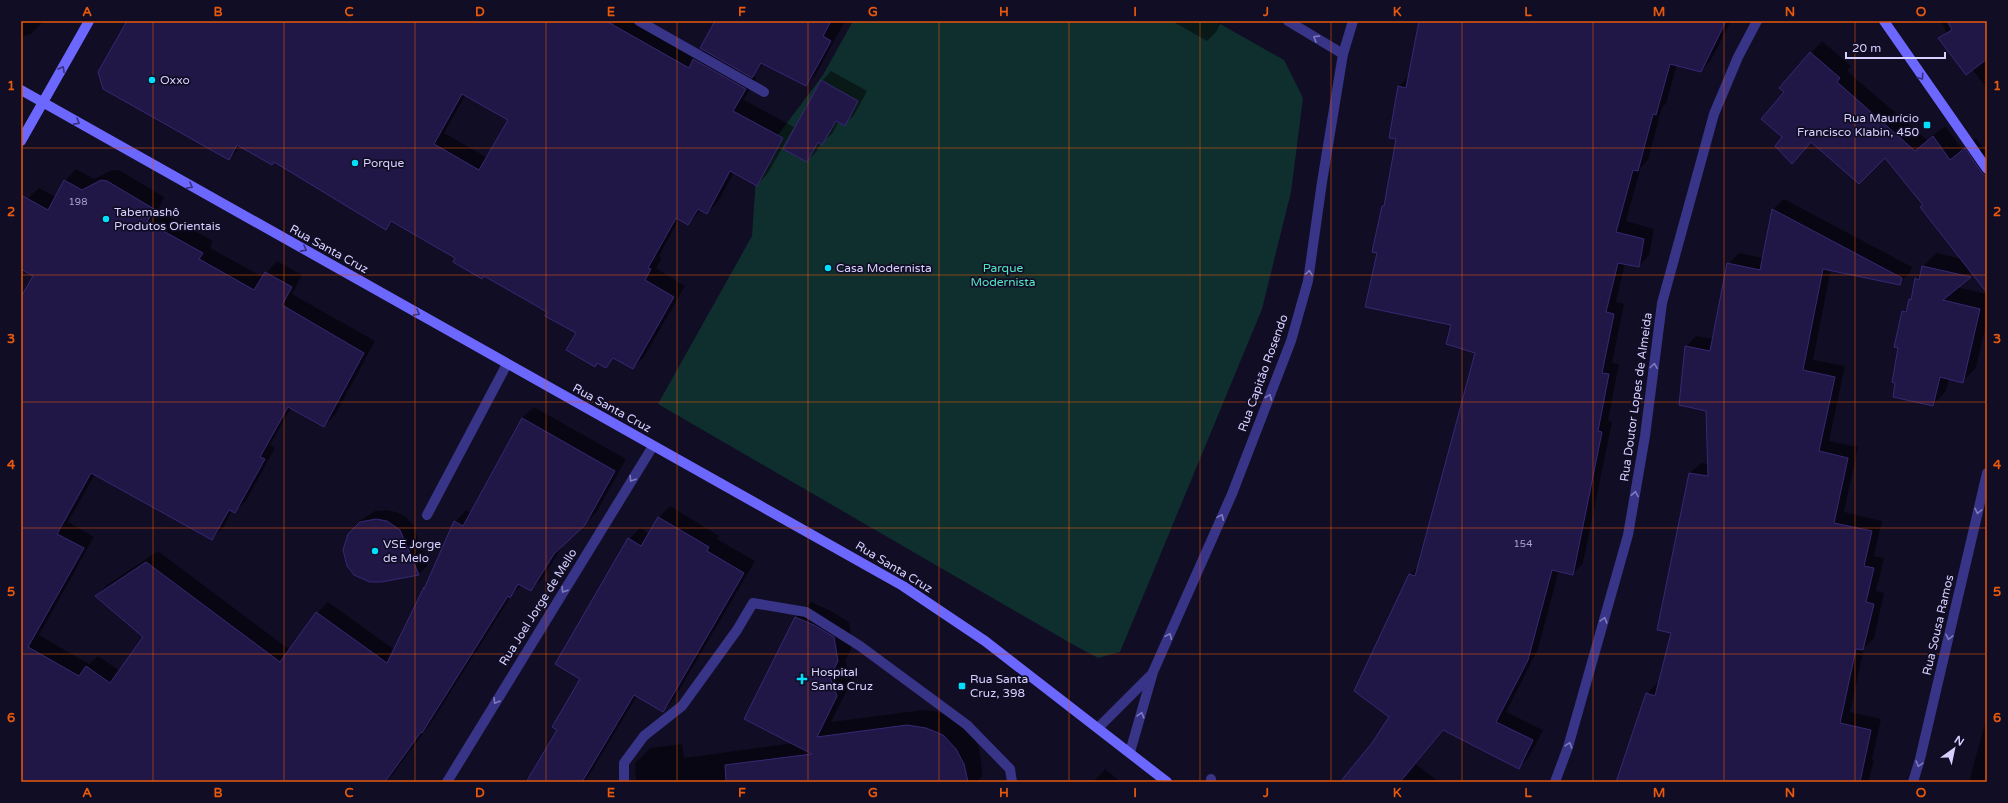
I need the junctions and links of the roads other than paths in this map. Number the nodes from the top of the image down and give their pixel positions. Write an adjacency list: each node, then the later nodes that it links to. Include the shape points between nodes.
1 (89, 21): 10 (street, one-way to 1)
2 (639, 21): 9 (street)
3 (1288, 21): 7 (street, one-way to 3)
4 (1353, 21): 7 (street, Rua Capitão Rosendo)
5 (1757, 21): 24 (street, Rua Doutor Lopes de Almeida, one-way to 5, via 1568,747 1628,535 1645,436 1664,296 1714,114 1738,57)
6 (1884, 21): 12 (street, one-way to 12)
7 (1343, 54): 17 (street, Rua Capitão Rosendo, one-way to 7, via 1232,494 1291,341 1308,281)
8 (21, 90): 10 (street, Rua Santa Cruz)
9 (764, 92)
10 (43, 103): 11 (street); 13 (street, Rua Santa Cruz, one-way to 13)
11 (21, 141)
12 (1987, 169)
13 (507, 364): 14 (street, Rua Santa Cruz); 16 (street)
14 (653, 446): 18 (street, Rua Santa Cruz, via 903,586 985,641); 20 (street, Rua Joel Jorge de Mello, one-way to 20)
15 (1987, 473): 25 (street, Rua Sousa Ramos, one-way to 25)
16 (427, 515)
17 (1153, 672): 18 (street, Rua Capitão Rosendo); 19 (street, Rua Capitão Rosendo, one-way to 17)
18 (1098, 728): 19 (street, Rua Santa Cruz)
19 (1130, 752): 23 (street, Rua Santa Cruz)
20 (447, 782)
21 (624, 782): 22 (street, via 624,763 644,736 682,706 737,630 753,603 806,612 860,646 967,725 1010,769)
22 (1012, 782)
23 (1167, 782)
24 (1555, 782)
25 (1913, 782)

